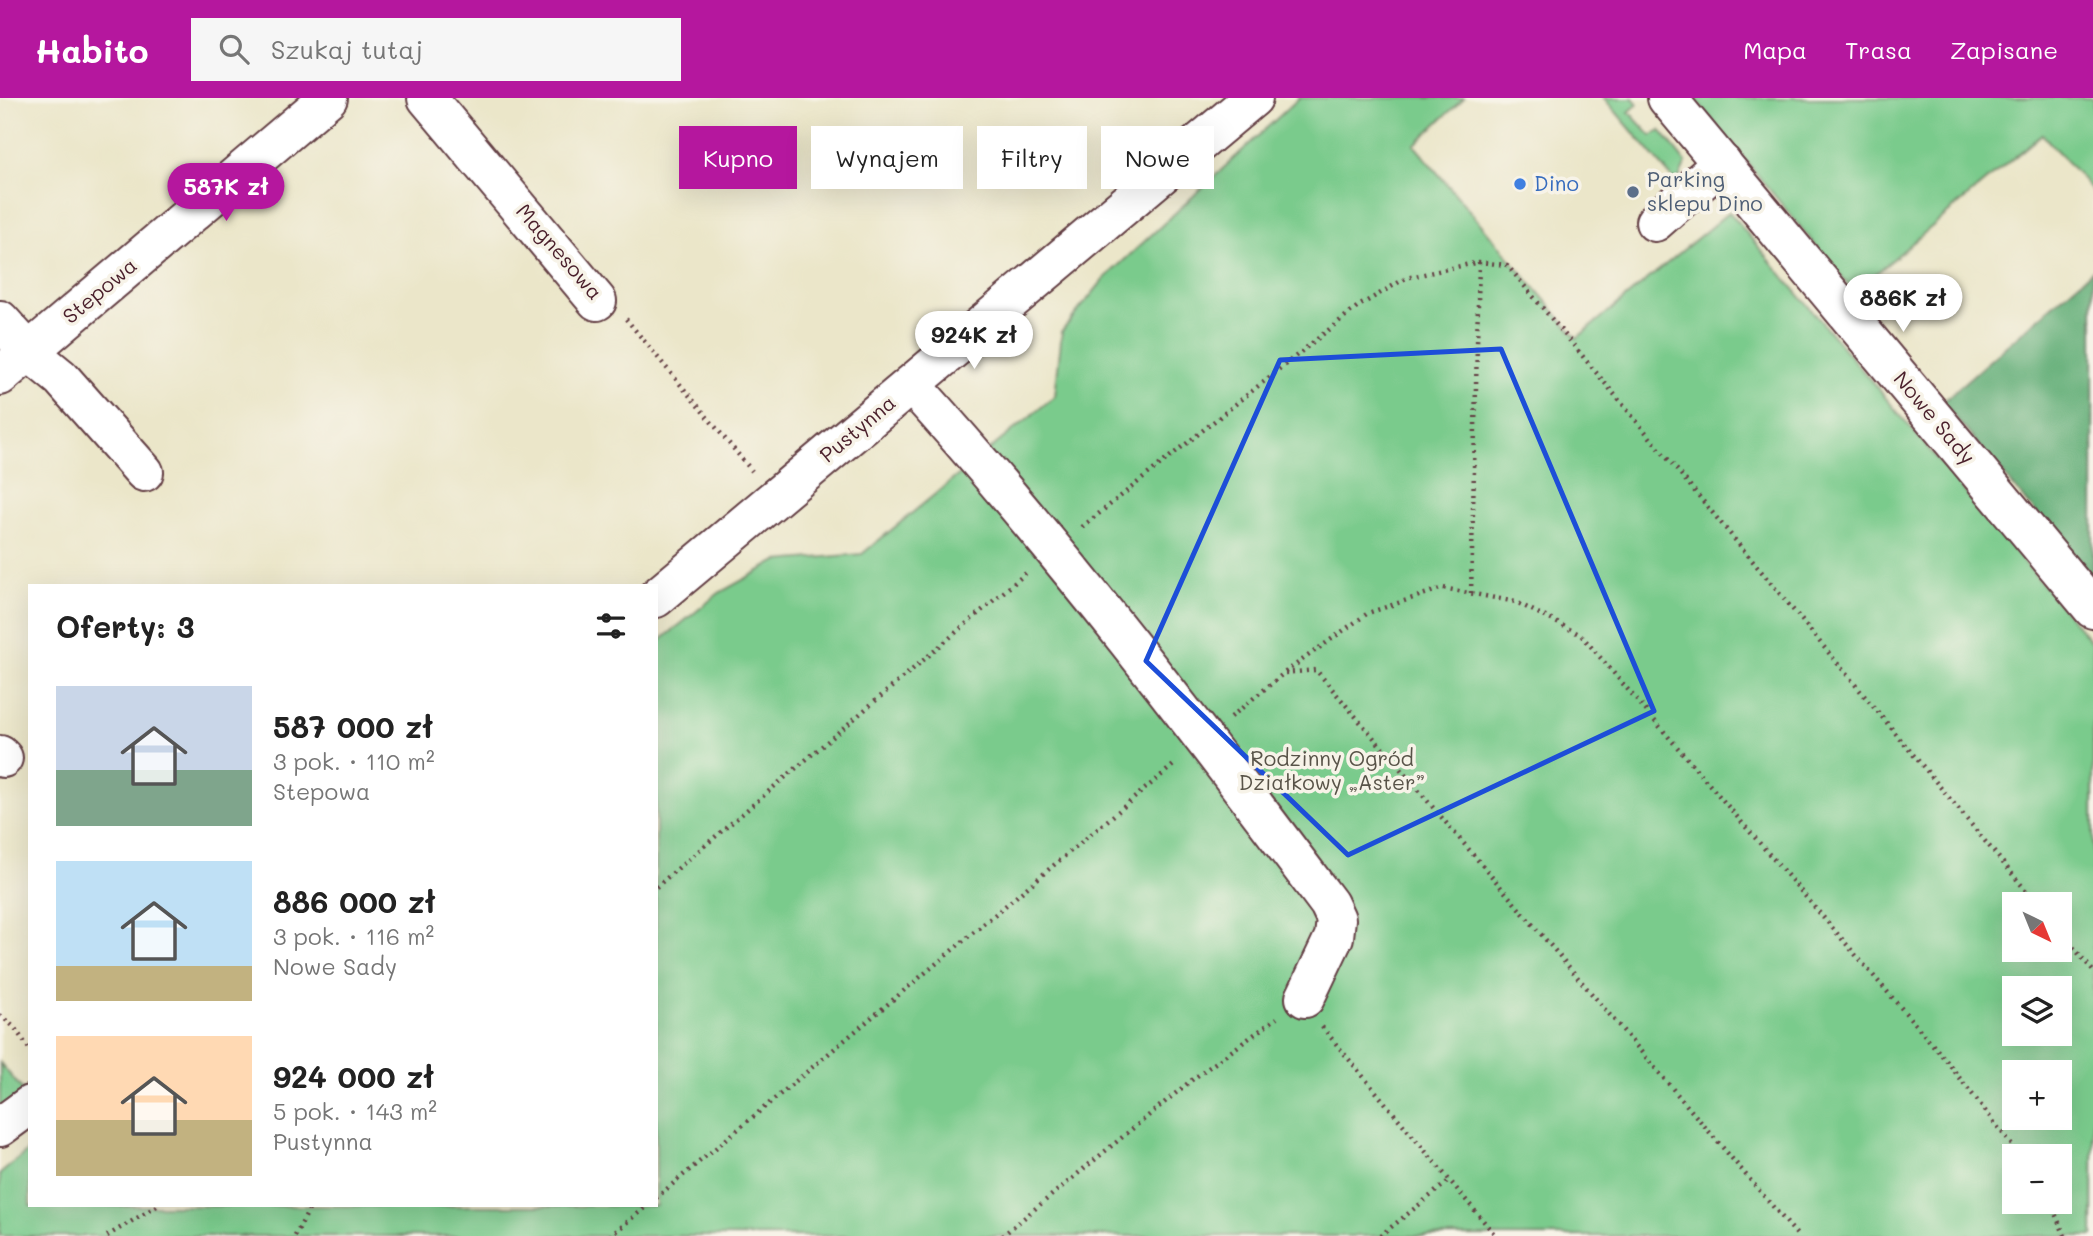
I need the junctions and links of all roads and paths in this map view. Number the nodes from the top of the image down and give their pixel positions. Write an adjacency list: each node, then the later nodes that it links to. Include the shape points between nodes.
1 (328, 98): 11 (street, Stepowa)
2 (427, 98): 9 (street, Magnesowa)
3 (1253, 98): 12 (street, Pustynna)
4 (1667, 98): 5 (street, Nowe Sady)
5 (1722, 163): 6 (street); 17 (street, Nowe Sady)
6 (1655, 222)
7 (1479, 261): 15 (path)
8 (1507, 265): 20 (path)
9 (597, 301): 14 (path, Magnesowa, via 625,317)
10 (0, 320): 11 (street)
11 (14, 364): 13 (street, via 61,378)
12 (912, 385): 14 (street, Pustynna); 19 (street, via 1013,499)
13 (144, 472)
14 (775, 499): 16 (street, Pustynna)
15 (1471, 593): 18 (path, via 1443,588 1368,613); 28 (path, via 1516,602 1581,635 1945,1059)
16 (658, 596)
17 (2093, 609)
18 (1284, 673): 19 (path); 41 (path, via 1316,670)
19 (1205, 739): 23 (street, via 1336,919 1334,937); 30 (path)
20 (2027, 892)
21 (2072, 946): 22 (path)
22 (2093, 971)
23 (1305, 998): 29 (path, via 1316,1021); 38 (path, via 1193,1079)
24 (0, 1015): 25 (path)
25 (28, 1047)
26 (28, 1106): 27 (street)
27 (0, 1127)
28 (2011, 1144)
29 (1450, 1180): 39 (path); 40 (path)
30 (658, 1196)
31 (155, 1207): 35 (path)
32 (310, 1207): 36 (path)
33 (646, 1207): 37 (path)
34 (2055, 1214): 42 (path)
35 (107, 1236)
36 (295, 1236)
37 (610, 1236)
38 (1002, 1236)
39 (1380, 1236)
40 (1496, 1236)
41 (1798, 1236)
42 (2065, 1236)

